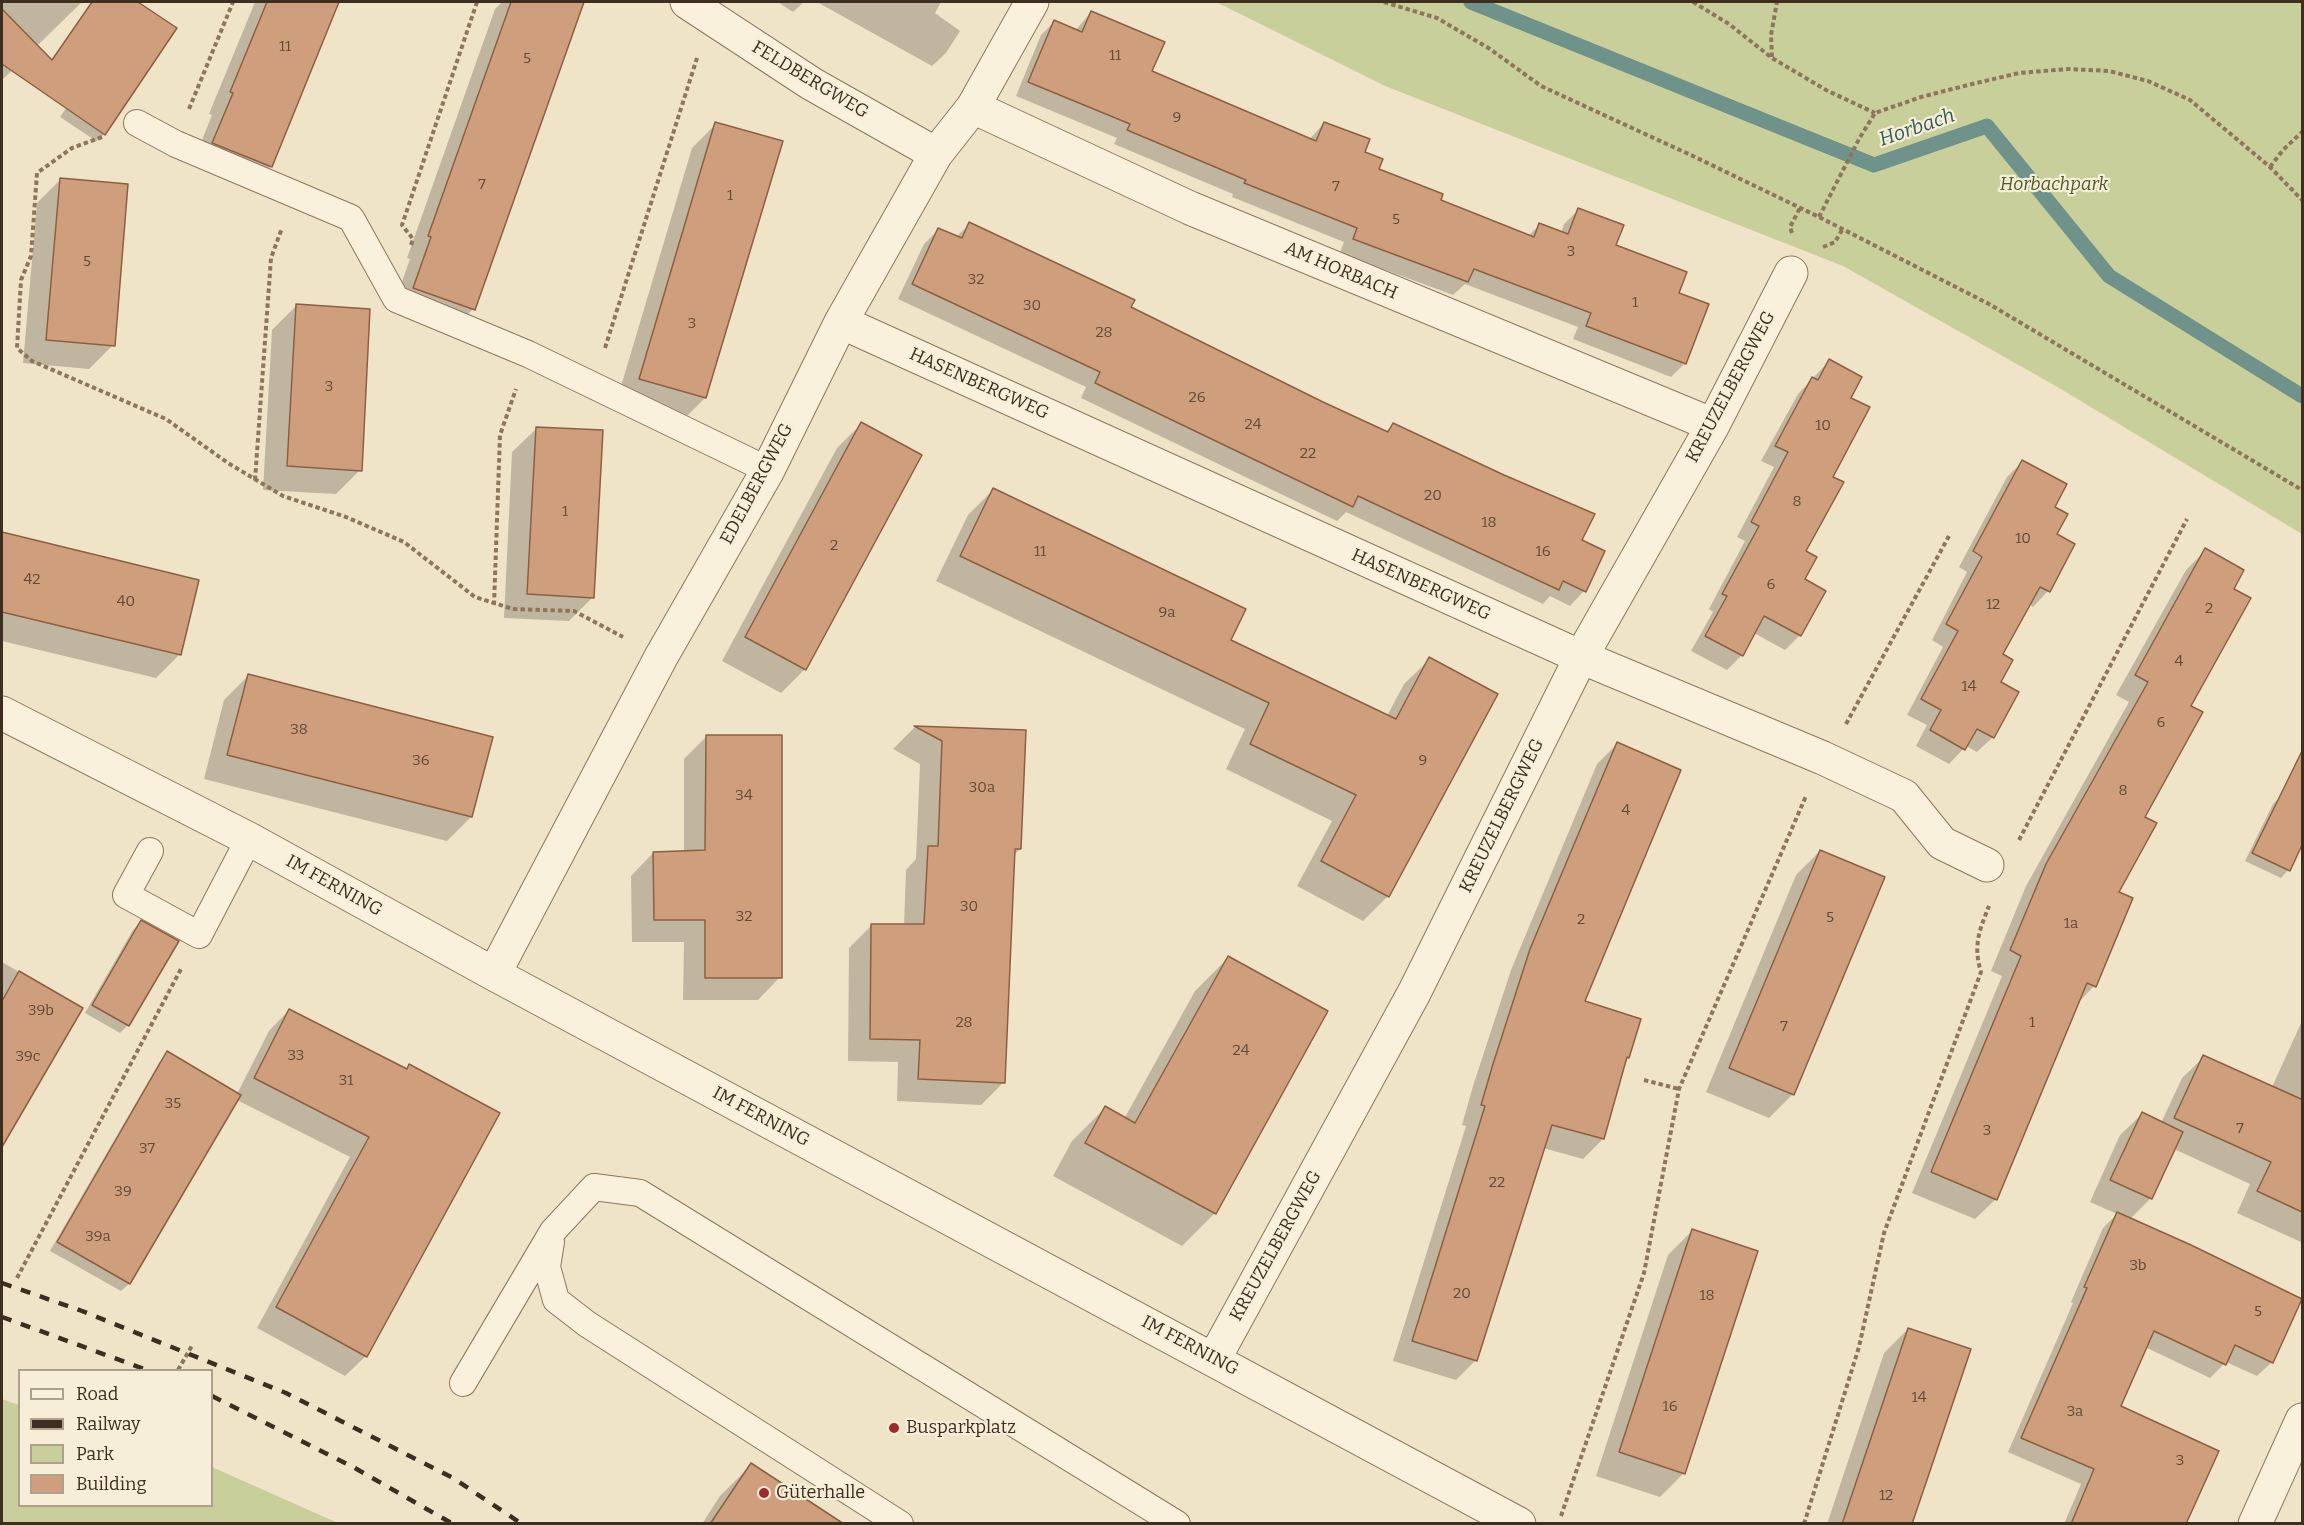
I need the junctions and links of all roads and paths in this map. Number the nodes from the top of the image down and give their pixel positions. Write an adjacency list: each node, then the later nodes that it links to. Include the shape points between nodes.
1 (232, 2): 13 (path)
2 (477, 2): 20 (path, via 402,225 413,239)
3 (1032, 2): 9 (street, EDELBERGWEG)
4 (1384, 2): 18 (path, via 1437,18 1490,49 1541,86)
5 (1693, 2): 8 (path)
6 (1777, 2): 8 (path, via 1771,35)
7 (699, 9): 14 (street, FELDBERGWEG, via 812,84); 23 (path)
8 (1772, 58): 10 (path)
9 (973, 108): 14 (street, EDELBERGWEG); 24 (street, AM HORBACH, via 1190,208)
10 (1875, 113): 15 (path, via 1921,97 2019,73 2109,71 2148,81 2190,100); 18 (path)
11 (137, 123): 13 (lane); 26 (path, via 72,148 37,172 31,256 21,280 17,348 32,361 166,419)
12 (2302, 132): 15 (path)
13 (176, 144): 16 (lane)
14 (936, 154): 21 (street, EDELBERGWEG)
15 (2270, 167): 17 (path)
16 (295, 195): 20 (lane, via 351,218); 26 (path, via 271,258)
17 (2302, 200)
18 (1819, 217): 27 (path, via 1989,304)
19 (1791, 273): 24 (street, KREUZELBERGWEG)
20 (396, 299): 22 (lane)
21 (841, 322): 25 (street, EDELBERGWEG); 32 (street, HASENBERGWEG)
22 (528, 354): 23 (lane); 30 (path, via 500,435)
23 (593, 384): 25 (lane)
24 (1713, 425): 32 (street, KREUZELBERGWEG)
25 (768, 470): 31 (street, EDELBERGWEG)
26 (255, 480): 30 (path, via 283,496 404,542 456,584)
27 (2302, 490)
28 (2187, 519): 37 (path)
29 (1949, 536): 34 (path, via 1834,746)
30 (494, 605): 31 (path, via 574,611)
31 (661, 657): 40 (street, EDELBERGWEG)
32 (1581, 657): 34 (street, HASENBERGWEG); 46 (street, KREUZELBERGWEG, via 1414,993)
33 (2, 713): 35 (street, IM FERNING)
34 (1823, 758): 37 (street, HASENBERGWEG, via 1904,796 1942,843); 42 (path)
35 (249, 839): 39 (lane); 40 (street, IM FERNING)
36 (150, 851): 39 (lane, via 126,895)
37 (2000, 857)
38 (1990, 902): 54 (path, via 1977,934 1981,972 1884,1233 1859,1347)
39 (199, 935): 44 (path)
40 (494, 974): 46 (street, IM FERNING)
41 (1644, 1080): 42 (path)
42 (1679, 1089): 53 (path, via 1644,1274)
43 (553, 1232): 48 (lane); 50 (lane, via 546,1267 556,1300 587,1324); 51 (lane, via 594,1187 640,1193)
44 (17, 1278)
45 (193, 1344): 47 (path)
46 (1214, 1359): 52 (street, IM FERNING)
47 (179, 1369)
48 (463, 1383)
49 (2302, 1420): 55 (street)
50 (900, 1524)
51 (1177, 1524)
52 (1519, 1524)
53 (1559, 1524)
54 (1803, 1524)
55 (2254, 1524)

